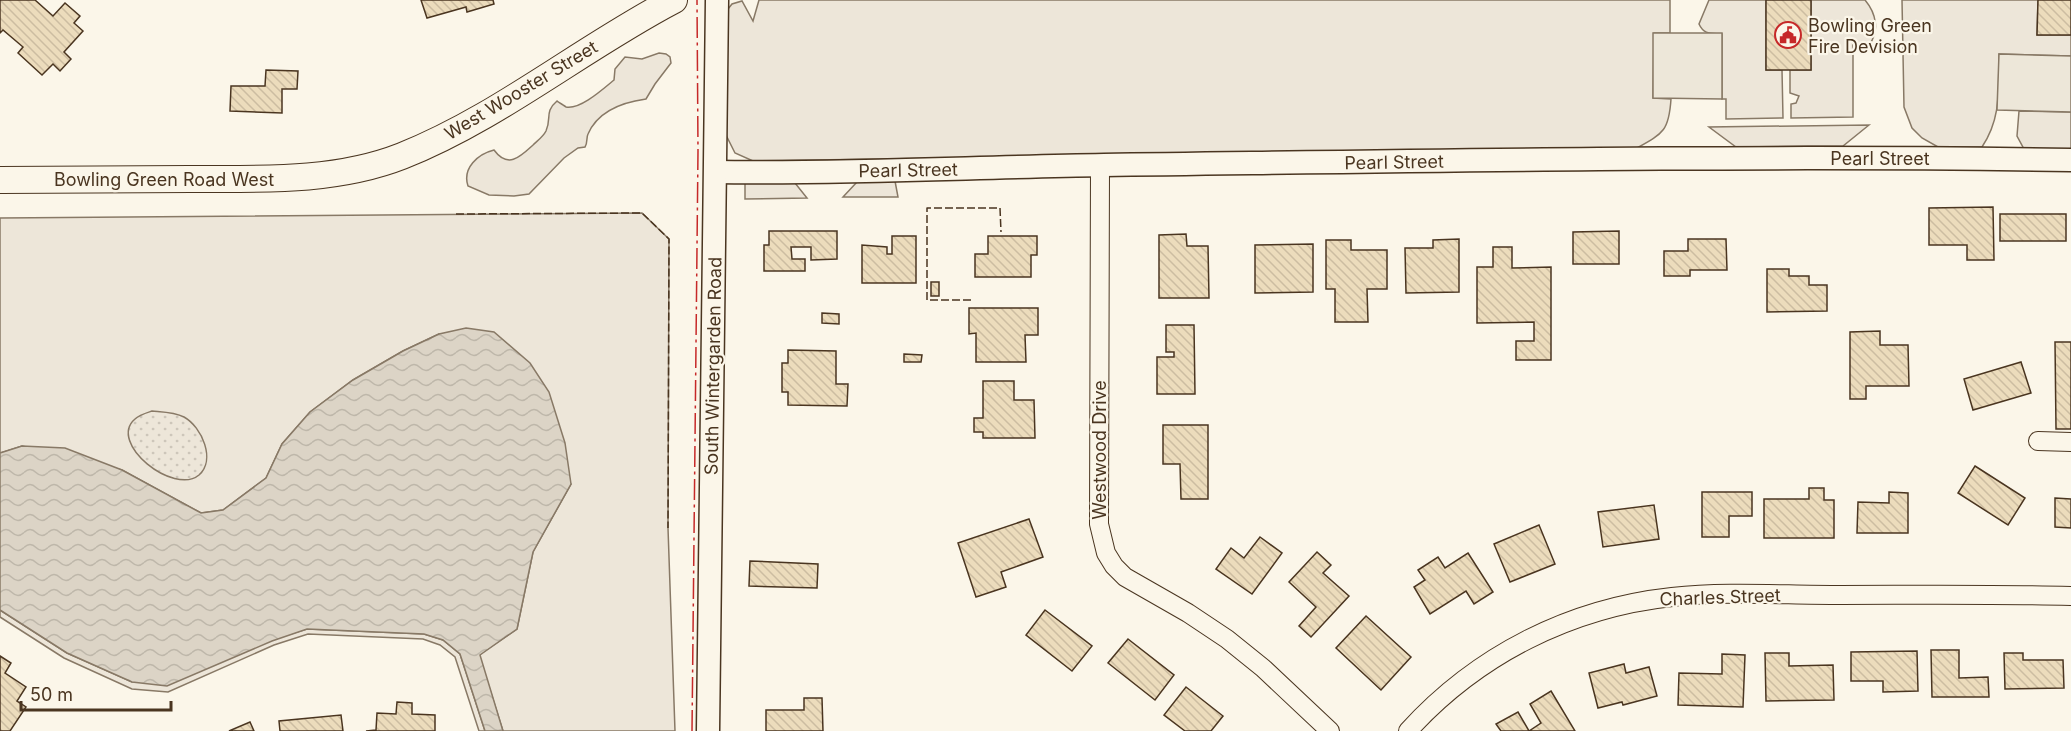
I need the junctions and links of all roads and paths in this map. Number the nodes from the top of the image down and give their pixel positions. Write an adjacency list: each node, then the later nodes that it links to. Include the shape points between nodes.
1 (674, 0): 6 (main road, West Wooster Street, via 441,139 392,160)
2 (717, 0): 5 (street, South Wintergarden Road)
3 (2071, 160): 4 (street, Pearl Street)
4 (1100, 165): 5 (street, Pearl Street); 12 (street, Westwood Drive, via 1099,524 1106,553 1125,577 1227,639)
5 (716, 172): 11 (street, South Wintergarden Road)
6 (327, 175): 7 (main road, Bowling Green Road West, via 269,179)
7 (0, 180)
8 (2038, 441): 9 (street)
9 (2071, 442)
10 (2071, 596): 13 (street, Charles Street, via 1733,594 1673,597 1614,606 1571,619 1490,659 1454,686)
11 (708, 731)
12 (1330, 731)
13 (1408, 731)

